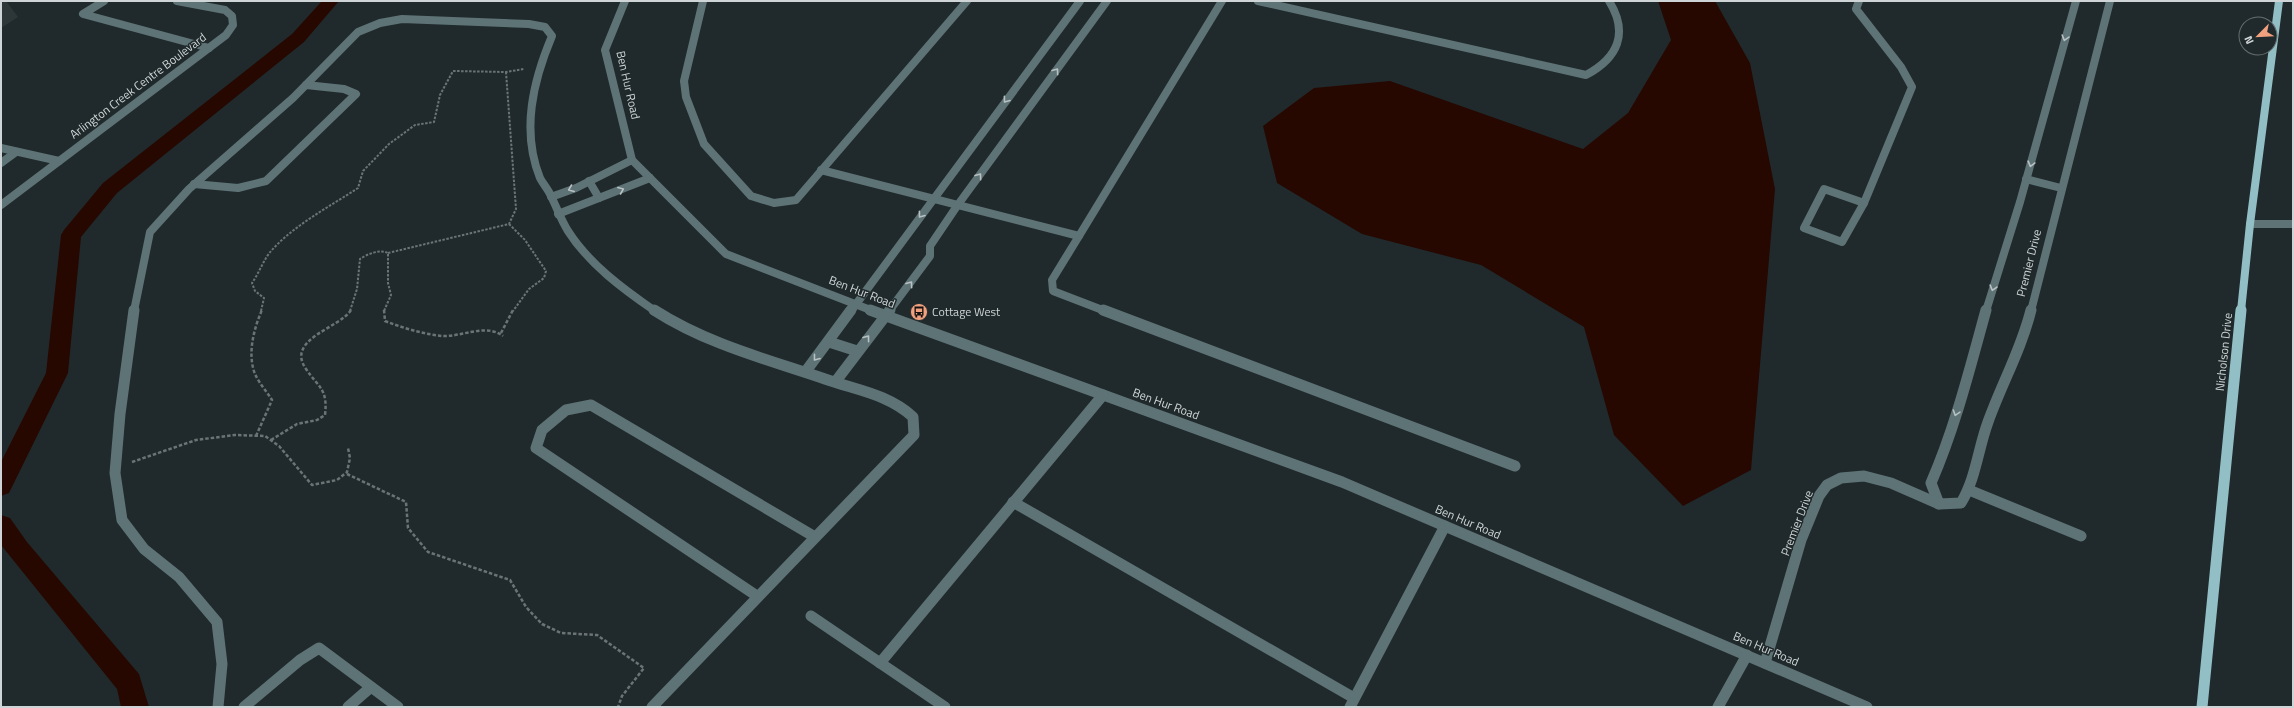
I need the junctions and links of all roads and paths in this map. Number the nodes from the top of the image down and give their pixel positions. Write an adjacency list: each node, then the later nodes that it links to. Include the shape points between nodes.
1 (104, 1): 15 (street, via 83,14)
2 (177, 1): 15 (street, Arlington Creek Centre Boulevard, via 225,10 232,16 233,25 226,35)
3 (625, 1): 21 (street, Ben Hur Road, via 605,50)
4 (703, 1): 24 (street, via 684,81 686,97 704,144 751,196 774,204 796,200)
5 (967, 1): 24 (street)
6 (1080, 1): 32 (street, one-way to 32)
7 (1107, 1): 35 (street, one-way to 7)
8 (1222, 1): 40 (street)
9 (1258, 1): 10 (street, via 1586,74 1600,69 1608,61 1621,39 1618,17)
10 (1608, 1)
11 (1859, 1): 33 (street, via 1856,9 1908,75 1912,87)
12 (2076, 1): 26 (street, Premier Drive, one-way to 26)
13 (2110, 1): 29 (street, Premier Drive)
14 (2279, 1): 38 (main road, Nicholson Drive)
15 (209, 48): 22 (street, Arlington Creek Centre Boulevard)
16 (540, 67): 17 (path); 18 (street, via 552,36 544,27 529,24 402,19 380,23 358,32); 30 (street, via 532,99 531,144 540,178)
17 (506, 72): 37 (path, via 516,209); 49 (path, via 453,70 445,80 434,122 415,125 389,144 363,171 358,188 284,237 269,253 252,283 255,291 264,298 254,329 255,373 272,400)
18 (306, 85): 28 (street); 28 (street, via 344,89 356,94 266,181 248,188 231,190)
19 (1, 148): 20 (street)
20 (16, 152): 22 (street); 23 (street)
21 (632, 160): 25 (street, Ben Hur Road); 27 (street)
22 (59, 161): 34 (street, Arlington Creek Centre Boulevard)
23 (1, 163)
24 (822, 170): 32 (street)
25 (650, 178): 31 (street, one-way to 25); 42 (street, Ben Hur Road, via 726,254)
26 (2026, 179): 29 (street); 57 (street, Premier Drive, one-way to 57, via 1966,382 1931,483)
27 (589, 181): 30 (street, one-way to 30); 31 (street)
28 (194, 184): 53 (street, via 150,232 135,300 120,414)
29 (2061, 188): 55 (street, Premier Drive, via 2024,339 1988,422)
30 (551, 197): 36 (street)
31 (599, 198): 36 (street)
32 (934, 198): 35 (street); 42 (street, one-way to 42)
33 (1864, 203): 33 (street, via 1842,242 1804,228 1824,189)
34 (1, 205)
35 (957, 206): 40 (street); 43 (street, one-way to 35, via 930,256 930,246)
36 (558, 214): 46 (street, via 576,242 603,271 656,311 706,339 771,362)
37 (509, 224): 41 (path); 41 (path, via 525,240 546,271 544,278 533,284 514,306 502,334 463,332 435,336 385,321 383,313 391,295 388,283)
38 (2250, 224): 39 (street); 77 (main road, Nicholson Drive)
39 (2293, 224)
40 (1079, 236): 52 (street, via 1052,280 1053,291)
41 (388, 254): 50 (path, via 384,250 376,251 360,259 354,298 347,315 306,341 302,360 310,375 322,386 327,398 325,415 317,420 297,424)
42 (855, 304): 43 (street, Ben Hur Road); 44 (street)
43 (886, 316): 45 (street, one-way to 43); 48 (street, Ben Hur Road)
44 (829, 342): 45 (street); 46 (street, one-way to 46)
45 (857, 352): 47 (street)
46 (806, 371): 47 (street)
47 (836, 381): 60 (street, via 904,407 913,417 914,435)
48 (1103, 395): 56 (street); 58 (street, Ben Hur Road, via 1342,482)
49 (256, 436): 50 (path, via 264,436); 53 (path, via 235,435 196,440)
50 (271, 440): 54 (path, via 312,485 331,482)
51 (348, 448): 54 (path, via 351,465)
52 (1515, 466)
53 (116, 467): 68 (street, via 122,520 144,549 179,577 217,622 222,664)
54 (347, 474): 72 (path, via 406,502 408,528 428,552 510,580 526,607 542,624 561,633 597,635 644,668 622,696)
55 (1969, 490): 57 (street, Premier Drive, via 1961,503); 59 (street)
56 (1013, 502): 64 (street); 67 (street)
57 (1939, 504): 65 (street, Premier Drive, via 1900,486 1865,476 1842,477 1827,485 1817,500 1797,556)
58 (1445, 526): 63 (street, Ben Hur Road); 67 (street)
59 (2081, 536)
60 (815, 537): 61 (street); 61 (street, via 591,405 566,410 542,430 536,448)
61 (757, 596): 73 (street)
62 (811, 616): 64 (street)
63 (1747, 655): 65 (street, Ben Hur Road); 75 (street)
64 (880, 663): 74 (street)
65 (1765, 663): 76 (street, Ben Hur Road)
66 (371, 687): 69 (street, via 319,648 300,660); 70 (street); 71 (street)
67 (1352, 703)
68 (218, 707)
69 (244, 707)
70 (348, 707)
71 (398, 707)
72 (618, 707)
73 (652, 707)
74 (945, 707)
75 (1718, 707)
76 (1867, 707)
77 (2202, 707)

